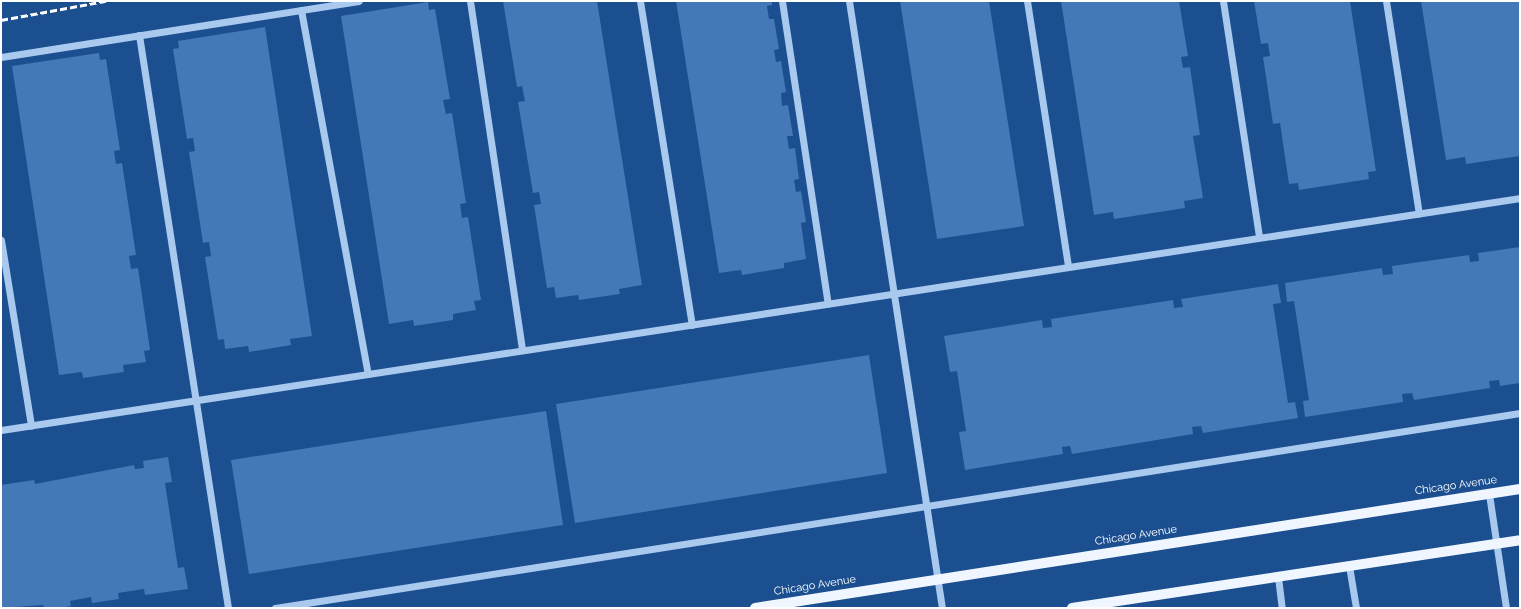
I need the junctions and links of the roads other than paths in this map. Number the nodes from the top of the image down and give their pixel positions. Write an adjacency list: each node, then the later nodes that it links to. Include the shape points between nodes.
1 (359, 1): 9 (lane)
2 (470, 1): 20 (lane)
3 (640, 1): 19 (lane)
4 (782, 1): 18 (lane)
5 (849, 1): 17 (lane)
6 (1027, 1): 16 (lane)
7 (1223, 1): 14 (lane)
8 (1386, 1): 13 (lane)
9 (301, 10): 10 (lane); 21 (lane)
10 (139, 35): 11 (lane); 22 (lane)
11 (1, 57)
12 (1520, 198): 13 (lane)
13 (1419, 213): 14 (lane)
14 (1259, 237): 16 (lane)
15 (1, 240): 24 (lane)
16 (1068, 267): 17 (lane)
17 (893, 294): 18 (lane); 28 (lane)
18 (828, 304): 19 (lane)
19 (692, 325): 20 (lane)
20 (522, 350): 21 (lane)
21 (368, 374): 22 (lane)
22 (196, 400): 24 (lane); 34 (lane)
23 (1520, 413): 28 (lane)
24 (31, 426): 25 (lane)
25 (1, 430)
26 (1520, 488): 27 (main road, Chicago Avenue)
27 (1489, 494): 30 (lane); 33 (main road, Chicago Avenue)
28 (925, 504): 33 (lane); 35 (lane)
29 (1520, 540): 30 (main road)
30 (1495, 544): 31 (main road); 41 (lane)
31 (1349, 566): 32 (main road); 40 (lane)
32 (1278, 577): 38 (main road); 39 (lane)
33 (937, 579): 36 (main road, Chicago Avenue); 37 (lane)
34 (228, 608)
35 (275, 608)
36 (755, 608)
37 (942, 608)
38 (1072, 608)
39 (1282, 608)
40 (1356, 608)
41 (1506, 608)

